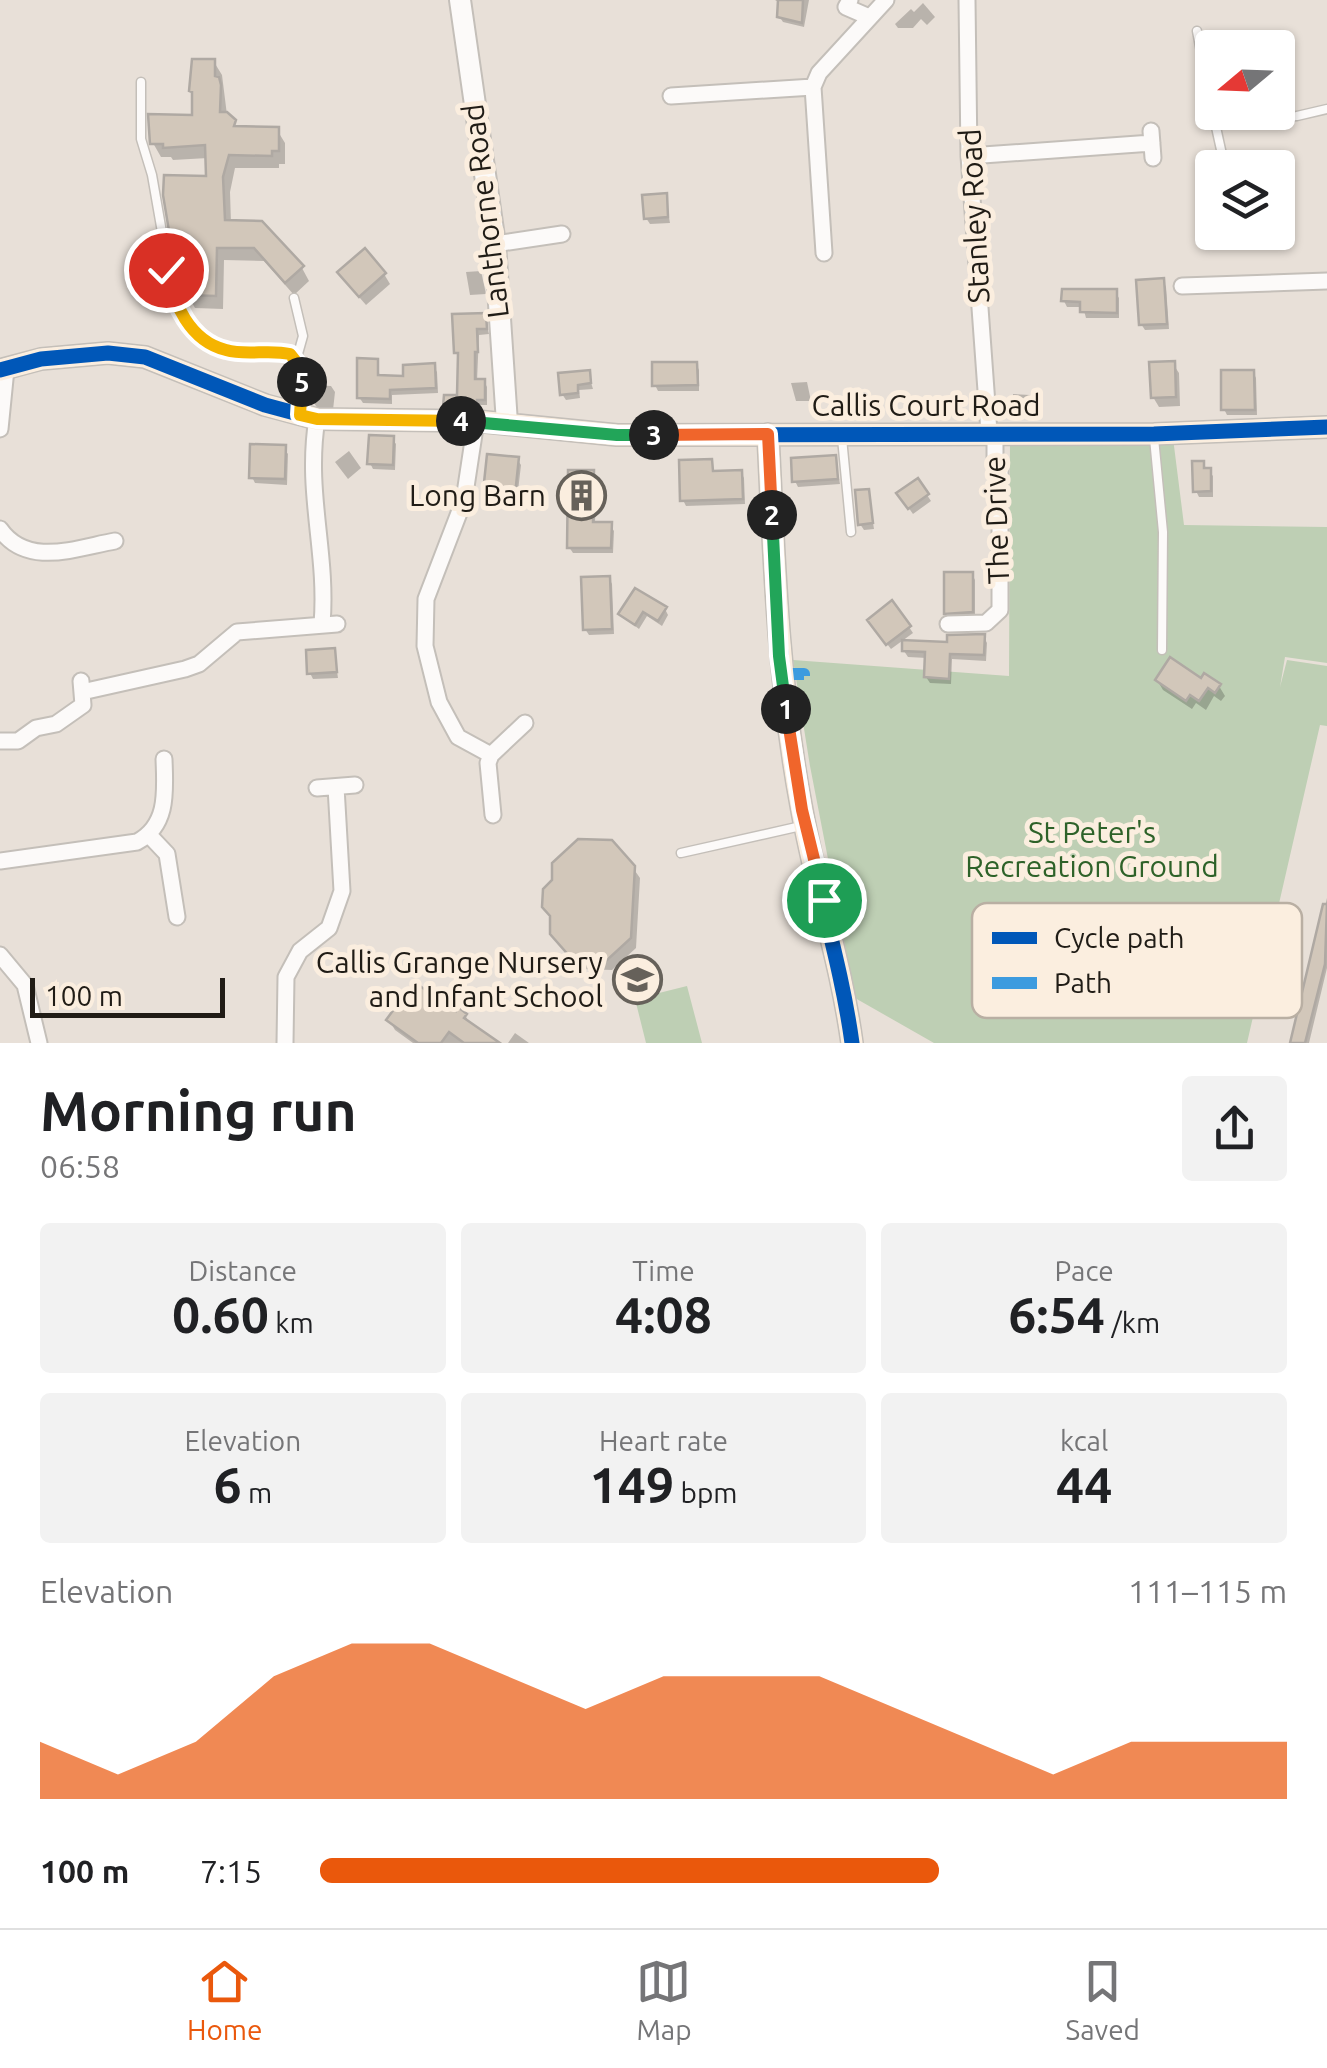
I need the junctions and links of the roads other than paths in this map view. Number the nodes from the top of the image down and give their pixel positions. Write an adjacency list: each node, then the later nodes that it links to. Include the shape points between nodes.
1 (460, 0): 14 (street, Lanthorne Road)
2 (850, 0): 5 (street, via 846,7)
3 (886, 0): 5 (street)
4 (967, 0): 12 (street, Stanley Road)
5 (869, 17): 7 (street)
6 (141, 82): 19 (lane, via 141,138 174,301 206,342 227,351 282,352)
7 (813, 87): 8 (street); 15 (street)
8 (671, 96)
9 (1327, 109): 10 (lane)
10 (1295, 115)
11 (1152, 144): 12 (street)
12 (970, 156): 26 (street, Stanley Road)
13 (564, 234): 14 (street)
14 (495, 244): 23 (street, Lanthorne Road)
15 (824, 253)
16 (1327, 281): 17 (street)
17 (1182, 286)
18 (294, 298): 19 (lane, via 302,336)
19 (296, 361): 21 (lane)
20 (3, 370): 21 (street, Callis Court Road, via 40,359 145,356); 25 (street)
21 (308, 417): 22 (street, Callis Court Road); 36 (street, via 330,624 237,632 199,664 82,692 56,724)
22 (476, 421): 23 (street, Callis Court Road); 37 (street, via 464,500 426,599 425,646 439,702 458,737)
23 (506, 424): 27 (street, Callis Court Road, via 617,435)
24 (1327, 427): 29 (street, Callis Court Road)
25 (0, 429)
26 (992, 432): 28 (street, Callis Court Road, via 924,442); 29 (street, Callis Court Road); 33 (street, The Drive, via 1000,469 1000,610 986,623)
27 (768, 434): 28 (street, Callis Court Road); 43 (street, via 779,656)
28 (841, 434): 31 (lane)
29 (1154, 434): 34 (lane, via 1163,532)
30 (0, 529): 32 (street, via 9,542 35,553)
31 (850, 532)
32 (115, 542)
33 (948, 624)
34 (1162, 650)
35 (524, 722): 37 (street)
36 (0, 741)
37 (491, 755): 42 (street)
38 (169, 767): 44 (street, via 163,808)
39 (355, 786): 40 (street)
40 (336, 787): 41 (street); 50 (street, via 342,891 329,928 300,952 286,977)
41 (316, 788)
42 (496, 806)
43 (806, 825): 45 (lane); 51 (street)
44 (150, 835): 46 (street); 47 (street, via 167,854)
45 (681, 853)
46 (0, 861)
47 (182, 907)
48 (0, 955): 49 (street, via 26,985)
49 (40, 1043)
50 (285, 1043)
51 (852, 1043)

